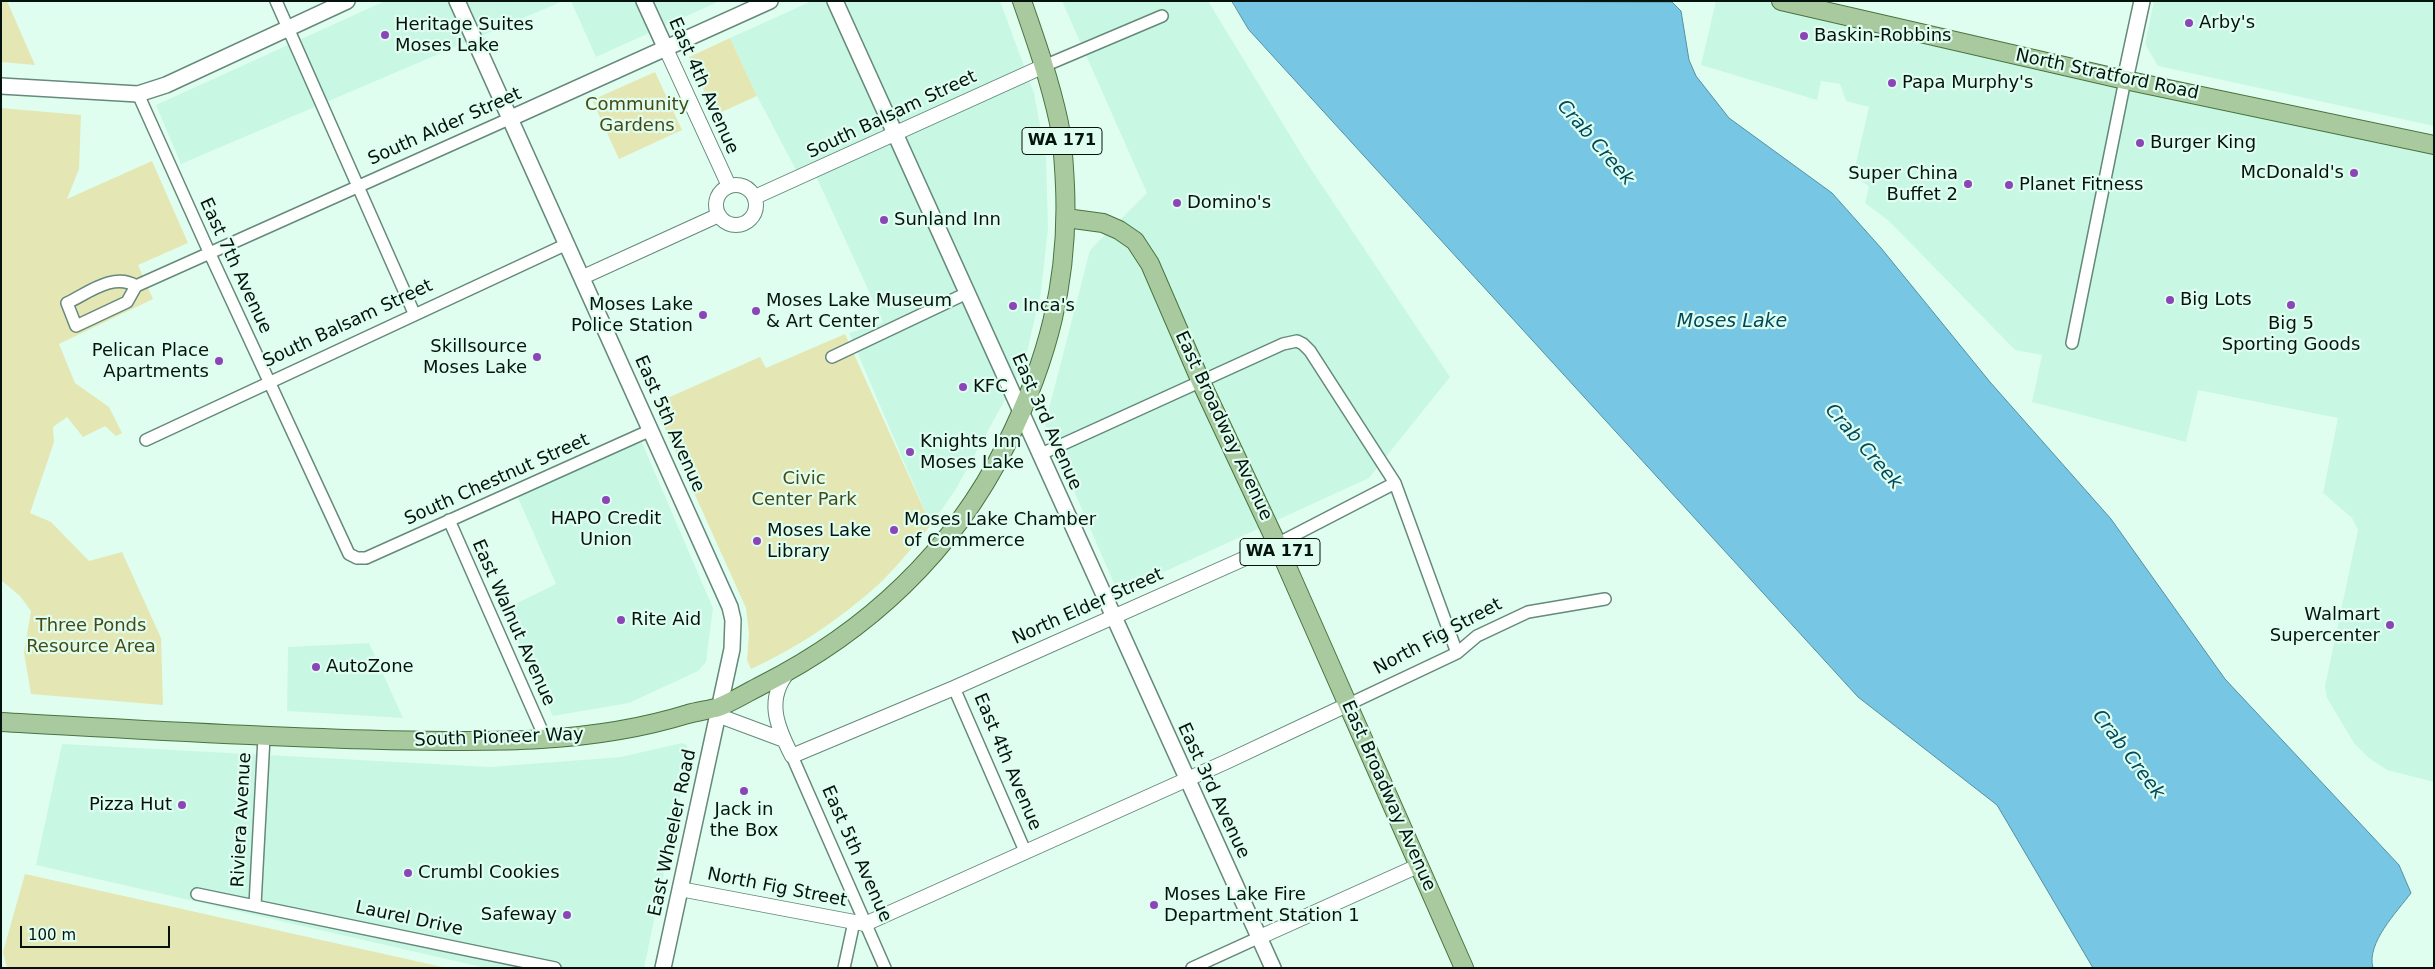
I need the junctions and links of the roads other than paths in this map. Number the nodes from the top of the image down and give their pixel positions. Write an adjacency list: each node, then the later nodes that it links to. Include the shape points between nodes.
1 (276, 1): 12 (street)
2 (347, 1): 12 (main road)
3 (457, 1): 18 (main road, East 5th Avenue)
4 (644, 1): 13 (main road, East 4th Avenue)
5 (770, 1): 13 (main road, South Alder Street)
6 (835, 1): 19 (main road, East 3rd Avenue)
7 (1022, 1): 14 (main road, WA 171)
8 (1782, 1): 10 (main road, North Stratford Road)
9 (2142, 1): 15 (main road)
10 (1838, 8): 15 (main road, North Stratford Road)
11 (1162, 16): 14 (street)
12 (288, 28): 17 (main road, via 166,86); 22 (street)
13 (666, 48): 18 (main road, South Alder Street); 21 (street, East 4th Avenue)
14 (1044, 66): 19 (street, South Balsam Street); 25 (main road, WA 171, via 1064,154)
15 (2125, 80): 20 (main road, North Stratford Road); 32 (street)
16 (1, 86): 17 (main road)
17 (138, 94): 27 (street, East 7th Avenue)
18 (511, 118): 22 (street, South Alder Street); 26 (main road, East 5th Avenue)
19 (895, 135): 23 (street, South Balsam Street); 30 (main road, East 3rd Avenue)
20 (2434, 145)
21 (729, 186): 23 (street, via 748,187); 24 (street, via 717,198)
22 (358, 187): 27 (street, South Alder Street); 31 (street)
23 (756, 197): 24 (street, via 754,215 745,223 727,223)
24 (718, 215): 28 (street)
25 (1066, 218): 35 (main road, East Broadway Avenue / WA 171, via 1103,223 1135,241 1150,264); 36 (main road, South Pioneer Way, via 1059,296 1038,376)
26 (567, 244): 28 (main road, East 5th Avenue); 31 (street, South Balsam Street)
27 (210, 254): 29 (street, South Alder Street); 34 (street, East 7th Avenue)
28 (583, 277): 37 (main road, East 5th Avenue)
29 (136, 286): 29 (street, South Alder Street, via 126,302 76,326 67,302 113,281 127,280)
30 (967, 293): 33 (street); 36 (main road, East 3rd Avenue)
31 (414, 313): 34 (street, South Balsam Street)
32 (2072, 343)
33 (832, 357)
34 (269, 382): 38 (street, South Balsam Street); 43 (street, East 7th Avenue, via 350,554)
35 (1201, 382): 39 (street); 40 (street, via 1283,344 1297,341 1303,344); 42 (main road, East Broadway Avenue / WA 171)
36 (1022, 414): 39 (main road, East 3rd Avenue); 47 (main road, South Pioneer Way, via 974,502 903,588 842,638)
37 (651, 430): 41 (street, South Chestnut Street); 50 (main road, East 5th Avenue, via 730,607 732,649)
38 (146, 440)
39 (1039, 455): 45 (main road, East 3rd Avenue)
40 (1395, 482): 42 (street, North Elder Street); 46 (street)
41 (449, 520): 43 (street, South Chestnut Street, via 366,558); 53 (street, East Walnut Avenue)
42 (1277, 544): 45 (street, North Elder Street); 49 (main road, East Broadway Avenue / WA 171)
43 (357, 558)
44 (1605, 599): 46 (street, North Fig Street, via 1528,612 1478,636)
45 (1114, 616): 48 (street, North Elder Street); 56 (main road, East 3rd Avenue)
46 (1457, 653): 49 (street, North Fig Street)
47 (789, 671): 50 (main road, South Pioneer Way); 54 (street, via 780,682 774,703 778,729)
48 (954, 688): 55 (street, North Elder Street); 57 (street, East 4th Avenue)
49 (1347, 705): 56 (street, North Fig Street); 58 (main road, East Broadway Avenue / WA 171)
50 (718, 711): 53 (main road, South Pioneer Way, via 612,732); 54 (street); 59 (main road, East Wheeler Road)
51 (1, 722): 52 (main road, South Pioneer Way)
52 (264, 738): 53 (main road, South Pioneer Way, via 468,742); 61 (street, Riviera Avenue)
53 (546, 740)
54 (784, 740): 55 (street)
55 (792, 756): 62 (street, East 5th Avenue)
56 (1186, 779): 57 (street, North Fig Street); 63 (main road, East 3rd Avenue)
57 (1025, 851): 62 (street, North Fig Street)
58 (1420, 865): 63 (street); 70 (main road, East Broadway Avenue / WA 171)
59 (680, 889): 62 (street, North Fig Street); 65 (main road, East Wheeler Road)
60 (197, 894): 61 (street, Laurel Drive)
61 (254, 906): 64 (street, Laurel Drive)
62 (860, 923): 66 (street); 67 (street, East 5th Avenue)
63 (1260, 937): 68 (street); 69 (main road, East 3rd Avenue)
64 (555, 968)
65 (663, 968)
66 (844, 968)
67 (885, 968)
68 (1192, 968)
69 (1273, 968)
70 (1464, 968)

